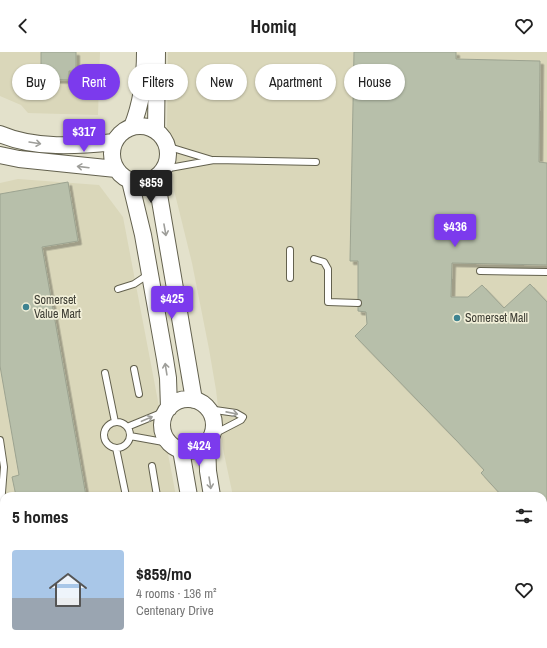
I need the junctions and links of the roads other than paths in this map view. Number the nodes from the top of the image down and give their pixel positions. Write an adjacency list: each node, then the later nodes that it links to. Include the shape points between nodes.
1 (145, 52): 3 (street, via 144,83)
2 (157, 52): 4 (street)
3 (132, 127): 4 (street, via 144,127); 6 (street)
4 (156, 132): 7 (street)
5 (0, 134): 6 (street, one-way to 6, via 14,139 80,146)
6 (114, 142): 11 (street, via 112,156)
7 (166, 146): 9 (lane); 12 (street, via 168,158)
8 (0, 155): 11 (street, one-way to 8)
9 (214, 160): 10 (lane); 12 (lane)
10 (316, 162)
11 (116, 170): 13 (street)
12 (160, 173): 13 (street, via 143,182); 25 (street, one-way to 25)
13 (130, 181): 18 (street)
14 (290, 250): 19 (lane)
15 (314, 259): 21 (lane, via 324,262 328,269 328,302)
16 (480, 271): 17 (lane)
17 (547, 272)
18 (149, 273): 20 (lane, via 134,284); 27 (street, one-way to 18, via 168,378)
19 (290, 278)
20 (118, 289)
21 (358, 303)
22 (134, 369): 24 (lane)
23 (105, 373): 28 (lane)
24 (139, 394)
25 (194, 400): 26 (street); 27 (street, via 178,401)
26 (208, 409): 31 (street, via 214,422); 31 (lane, one-way to 31, via 243,417)
27 (167, 410): 29 (lane, one-way to 27); 33 (street, via 162,421 162,429)
28 (115, 422): 29 (lane, via 122,422); 34 (lane, via 106,428 104,437 108,444)
29 (127, 427): 30 (lane)
30 (130, 436): 33 (lane); 34 (lane, via 125,445)
31 (210, 439): 33 (street, via 195,450); 40 (street, one-way to 40, via 208,471)
32 (0, 440): 36 (lane, via 4,467)
33 (175, 447): 39 (street)
34 (116, 448): 37 (lane)
35 (152, 466): 38 (lane)
36 (2, 492)
37 (125, 492)
38 (156, 492)
39 (188, 492)
40 (211, 492)

